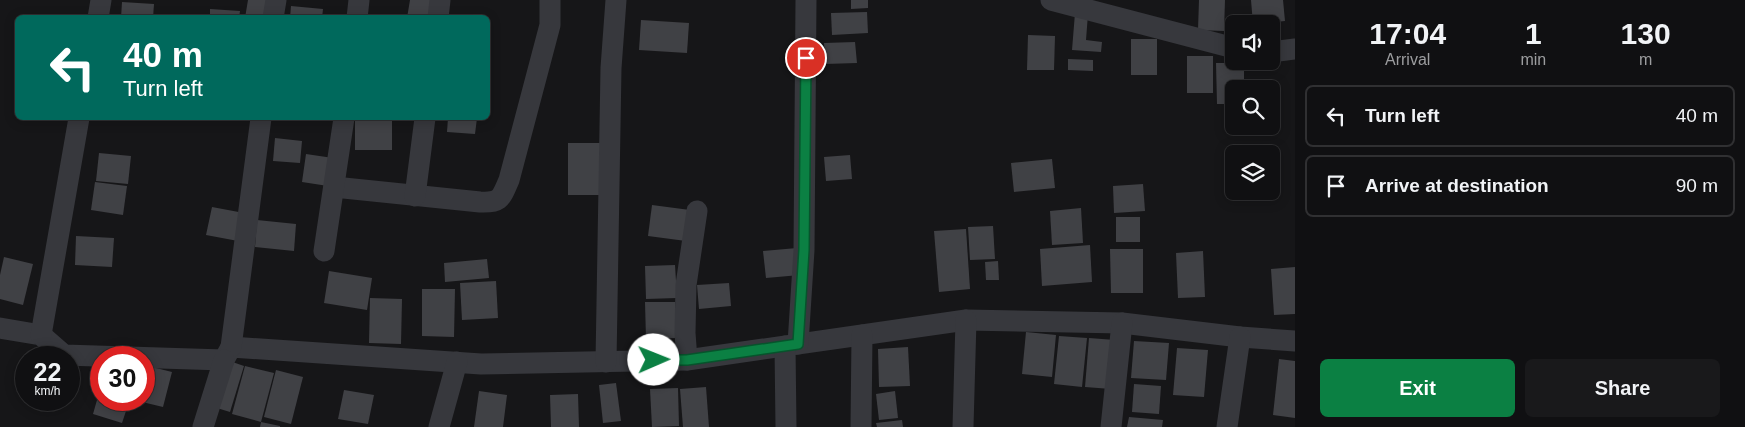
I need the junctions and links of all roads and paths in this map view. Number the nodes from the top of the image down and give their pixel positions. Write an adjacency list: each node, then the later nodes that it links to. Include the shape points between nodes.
1 (102, 0): 9 (street)
2 (276, 0): 10 (street)
3 (359, 0): 11 (street)
4 (440, 0): 12 (street)
5 (550, 0): 21 (street, via 550,25 502,196 493,202)
6 (616, 0): 35 (street, via 611,68)
7 (806, 0): 31 (street, via 804,250)
8 (1051, 0): 13 (street)
9 (99, 15)
10 (274, 15)
11 (357, 15)
12 (438, 15)
13 (1225, 46)
14 (1295, 49): 15 (street)
15 (1280, 51)
16 (79, 120): 27 (street)
17 (261, 120): 32 (street)
18 (344, 120): 20 (street)
19 (425, 120): 21 (street)
20 (334, 187): 21 (street); 23 (street)
21 (415, 196)
22 (696, 211): 33 (street, via 686,285)
23 (324, 251)
24 (966, 320): 25 (street); 28 (street); 40 (street)
25 (1122, 323): 29 (street); 41 (street)
26 (0, 328): 27 (street)
27 (41, 335): 32 (street, via 64,354)
28 (862, 335): 31 (street); 39 (street)
29 (1240, 337): 30 (street); 42 (street)
30 (1295, 342)
31 (792, 345): 33 (street); 38 (street)
32 (228, 353): 34 (street); 36 (street)
33 (687, 360): 35 (street)
34 (457, 362): 35 (street); 37 (street)
35 (606, 362)
36 (203, 427)
37 (439, 427)
38 (786, 427)
39 (861, 427)
40 (962, 427)
41 (1111, 427)
42 (1227, 427)

